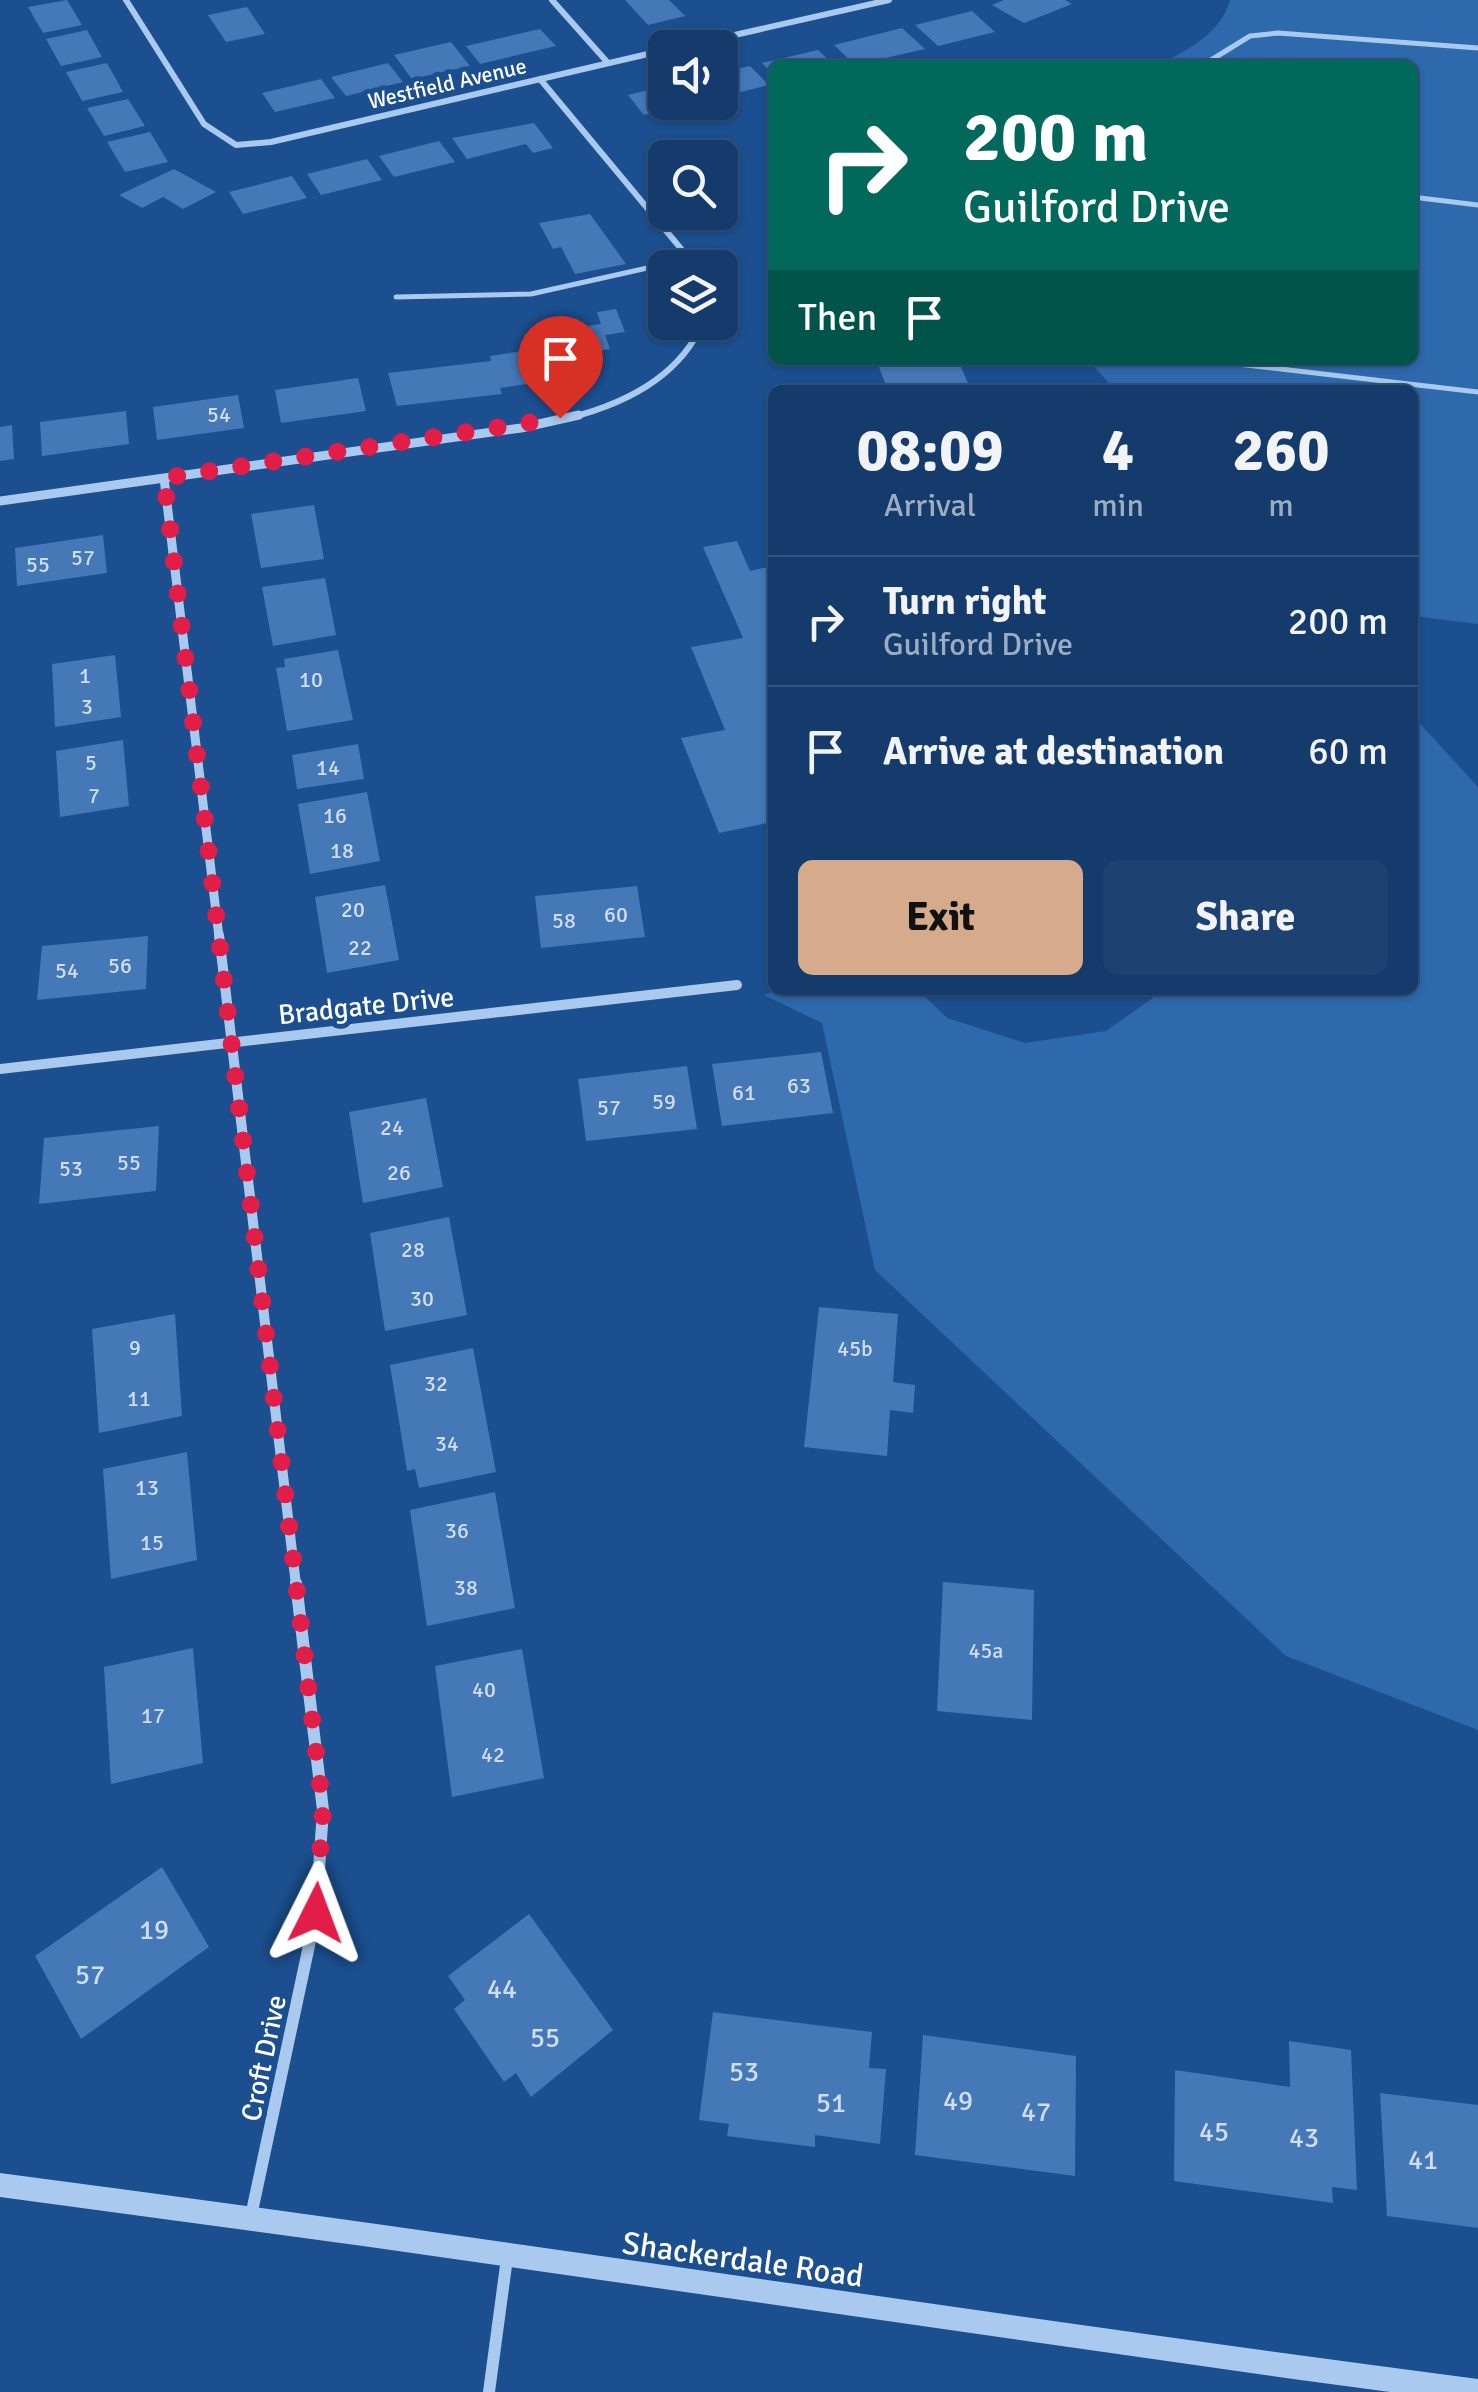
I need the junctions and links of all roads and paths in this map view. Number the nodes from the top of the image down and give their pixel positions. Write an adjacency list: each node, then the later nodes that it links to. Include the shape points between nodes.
1 (126, 0): 9 (street, Westfield Avenue, via 204,124 236,144 271,142)
2 (552, 0): 8 (street)
3 (889, 0): 4 (street)
4 (738, 34)
5 (1478, 48): 7 (lane, via 1278,33 1250,36)
6 (648, 54): 8 (street, Westfield Avenue)
7 (1210, 60)
8 (608, 63): 9 (street, Westfield Avenue)
9 (540, 79): 12 (street)
10 (1418, 199): 11 (lane)
11 (1478, 205)
12 (685, 250)
13 (648, 268): 14 (lane, via 531,294)
14 (396, 296)
15 (693, 340): 20 (street, via 660,378 584,413)
16 (1246, 365): 17 (lane)
17 (1418, 385)
18 (1418, 385): 19 (lane)
19 (1478, 392)
20 (164, 478): 21 (street); 23 (street, Croft Drive)
21 (0, 501)
22 (738, 985): 23 (street, Bradgate Drive)
23 (231, 1043): 24 (street, Bradgate Drive); 26 (street, Croft Drive, via 323,1810 316,1913)
24 (0, 1069)
25 (0, 2185): 26 (street, Shackerdale Road)
26 (250, 2216): 27 (street, Shackerdale Road)
27 (507, 2258): 28 (street, Shackerdale Road); 29 (street)
28 (1478, 2391)
29 (489, 2392)

